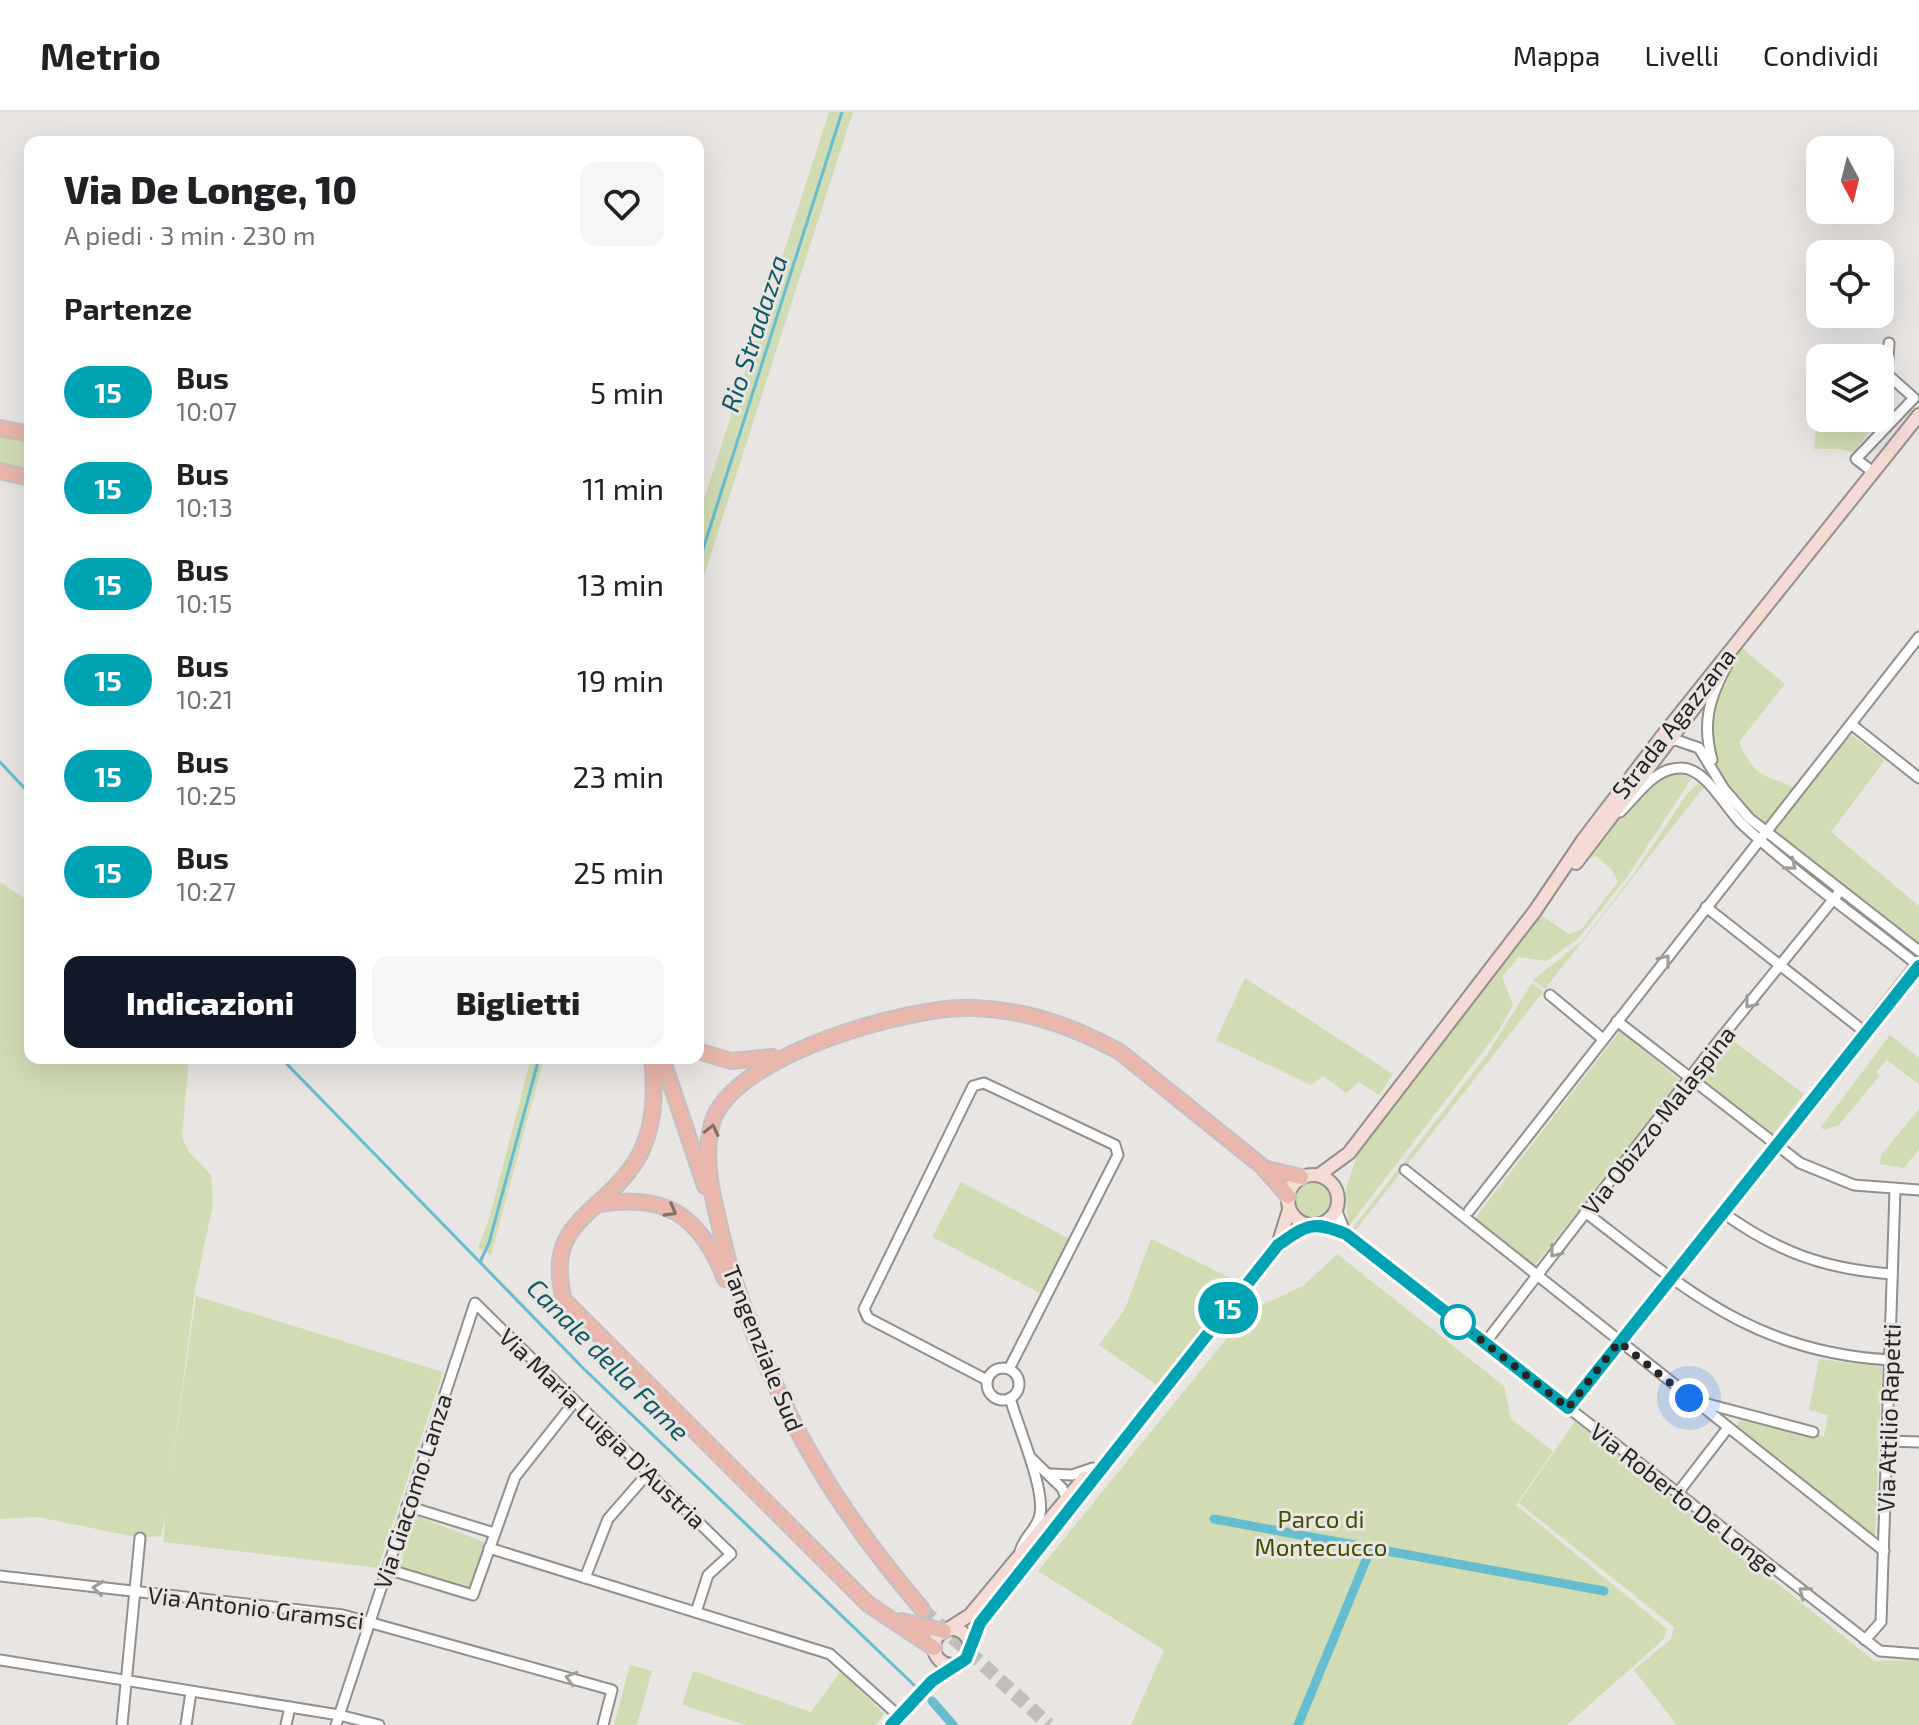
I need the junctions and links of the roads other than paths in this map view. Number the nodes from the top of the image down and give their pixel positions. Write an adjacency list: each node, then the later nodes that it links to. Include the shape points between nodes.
1 (1889, 343): 6 (street, via 1887,374 1914,398 1856,459)
2 (1919, 415): 6 (main road, Strada Agazzana)
3 (0, 428): 4 (main road)
4 (24, 433)
5 (0, 471): 7 (main road)
6 (1873, 472): 8 (main road, Strada Agazzana)
7 (24, 477)
8 (1819, 541): 10 (main road, Strada Agazzana); 15 (main road, Strada Agazzana)
9 (1919, 637): 11 (street)
10 (1727, 665): 12 (main road, Strada Agazzana); 13 (street, via 1707,707)
11 (1851, 724): 14 (street); 17 (street)
12 (1670, 741): 13 (street, via 1699,748); 15 (street); 16 (main road, Strada Agazzana)
13 (1716, 771): 17 (street, via 1734,803)
14 (1918, 775)
15 (1614, 799): 22 (main road, Strada Agazzana)
16 (1606, 826): 18 (street, Strada Agazzana, via 1652,779 1679,768 1696,771); 22 (main road, Strada Agazzana)
17 (1768, 831): 18 (street); 19 (street)
18 (1759, 839): 20 (street, one-way to 20); 21 (street)
19 (1841, 890): 20 (street, Via Obizzo Malaspina); 23 (street)
20 (1834, 899): 24 (street); 25 (street, Via Obizzo Malaspina)
21 (1706, 907): 25 (street); 27 (street, one-way to 21)
22 (1535, 911): 36 (main road, Strada Agazzana)
23 (1919, 951)
24 (1918, 964): 28 (street)
25 (1780, 965): 28 (street); 34 (street, Via Obizzo Malaspina, one-way to 34)
26 (1550, 995): 29 (street)
27 (1617, 1021): 29 (street); 34 (street)
28 (1865, 1032): 35 (street)
29 (1603, 1039): 47 (street)
30 (704, 1053): 31 (main road, via 731,1061)
31 (781, 1057): 37 (main road, via 908,1014 948,1008 1047,1019 1120,1052); 53 (main road, one-way to 31, via 707,1150 713,1121 738,1083)
32 (652, 1064): 45 (main road, via 654,1105 644,1145 628,1172)
33 (664, 1064): 53 (main road, Tangenziale Sud)
34 (1690, 1079): 35 (street); 48 (street, Via Obizzo Malaspina)
35 (1775, 1145): 41 (street, via 1830,1178); 49 (street)
36 (1349, 1153): 39 (main road, Strada Agazzana); 43 (main road)
37 (1263, 1167): 40 (main road); 44 (main road)
38 (1405, 1170): 55 (street)
39 (1319, 1175): 40 (main road); 43 (main road)
40 (1301, 1177): 44 (main road)
41 (1895, 1190): 42 (street); 54 (street, Via Attilio Rapetti)
42 (1919, 1190)
43 (1337, 1192): 46 (main road)
44 (1288, 1203): 50 (main road); 52 (main road)
45 (596, 1205): 61 (main road, one-way to 61, via 644,1200 685,1219 715,1255); 92 (main road, via 581,1216 561,1246 564,1300 848,1585)
46 (1336, 1209): 50 (main road); 51 (street)
47 (1469, 1211)
48 (1585, 1212): 55 (street, Via Obizzo Malaspina, one-way to 55); 56 (street)
49 (1722, 1212): 54 (street, via 1804,1259); 56 (street)
50 (1314, 1224): 51 (street); 52 (main road)
51 (1346, 1234): 59 (street, Via Roberto De Longe)
52 (1278, 1245): 68 (main road)
53 (728, 1261): 61 (main road, Tangenziale Sud)
54 (1892, 1274): 60 (street, Via Attilio Rapetti)
55 (1536, 1276): 58 (street); 59 (street, Via Obizzo Malaspina)
56 (1670, 1278): 58 (street); 60 (street, via 1730,1319 1765,1335 1810,1350)
57 (475, 1303): 66 (street, Via Maria Luigia D'Austria); 79 (street, Via Giacomo Lanza)
58 (1619, 1342): 65 (street); 67 (street)
59 (1485, 1343): 67 (street, Via Roberto De Longe)
60 (1890, 1360): 71 (street, Via Attilio Rapetti)
61 (764, 1361): 90 (main road, Tangenziale Sud, via 803,1446 840,1505)
62 (1009, 1369): 63 (street, via 993,1371); 63 (street, via 1118,1155 1115,1145 984,1083 973,1086 864,1309 868,1318); 64 (street, via 1019,1386)
63 (987, 1380): 64 (street, via 992,1396)
64 (1010, 1398): 73 (street)
65 (1689, 1398): 69 (street); 70 (street)
66 (575, 1401): 75 (street, Via Maria Luigia D'Austria); 80 (street, via 515,1477)
67 (1568, 1408): 77 (street, Via Roberto De Longe)
68 (1135, 1423): 74 (main road); 86 (main road)
69 (1727, 1429): 77 (street); 83 (street)
70 (1813, 1432)
71 (1888, 1441): 72 (street); 83 (street, Via Attilio Rapetti)
72 (1919, 1442)
73 (1024, 1447): 76 (street); 84 (street, via 1041,1506)
74 (1093, 1468): 76 (street, via 1072,1475); 78 (main road)
75 (649, 1472): 88 (street, via 608,1519); 91 (street, Via Maria Luigia D'Austria, via 731,1554 708,1575)
76 (1043, 1472): 78 (street)
77 (1677, 1494): 95 (street, Via Roberto De Longe, one-way to 77)
78 (1067, 1498): 84 (main road); 86 (street, via 1067,1506)
79 (407, 1506): 80 (street); 85 (street, Via Giacomo Lanza)
80 (494, 1533): 82 (street)
81 (140, 1538): 89 (street)
82 (489, 1548): 85 (street, via 473,1595); 88 (street)
83 (1884, 1551): 95 (street, Via Attilio Rapetti, via 1881,1622)
84 (1018, 1557): 94 (main road, via 970,1615)
85 (387, 1569): 93 (street, Via Giacomo Lanza)
86 (1019, 1574): 96 (main road, via 980,1623)
87 (0, 1576): 89 (street, Via Antonio Gramsci, one-way to 87)
88 (585, 1578): 91 (street)
89 (135, 1593): 93 (street, Via Antonio Gramsci); 102 (street)
90 (922, 1609)
91 (696, 1612): 106 (street, via 830,1654)
92 (890, 1618): 94 (main road); 97 (main road)
93 (370, 1620): 105 (street, Via Giacomo Lanza); 111 (street, Via Antonio Gramsci, one-way to 93, via 612,1690)
94 (946, 1630): 96 (main road, via 965,1633); 97 (main road)
95 (1865, 1640): 98 (street, Via Roberto De Longe, via 1880,1651)
96 (971, 1644): 100 (main road, via 966,1659)
97 (934, 1649): 100 (main road, via 945,1664); 101 (main road)
98 (1919, 1654)
99 (0, 1660): 102 (street)
100 (957, 1665): 101 (main road)
101 (929, 1680): 106 (main road)
102 (128, 1682): 103 (street); 107 (street)
103 (191, 1692): 104 (street); 108 (street)
104 (290, 1707): 105 (street); 109 (street)
105 (337, 1720): 110 (street)
106 (896, 1722)
107 (122, 1725)
108 (186, 1725)
109 (286, 1725)
110 (379, 1725)
111 (603, 1725)

